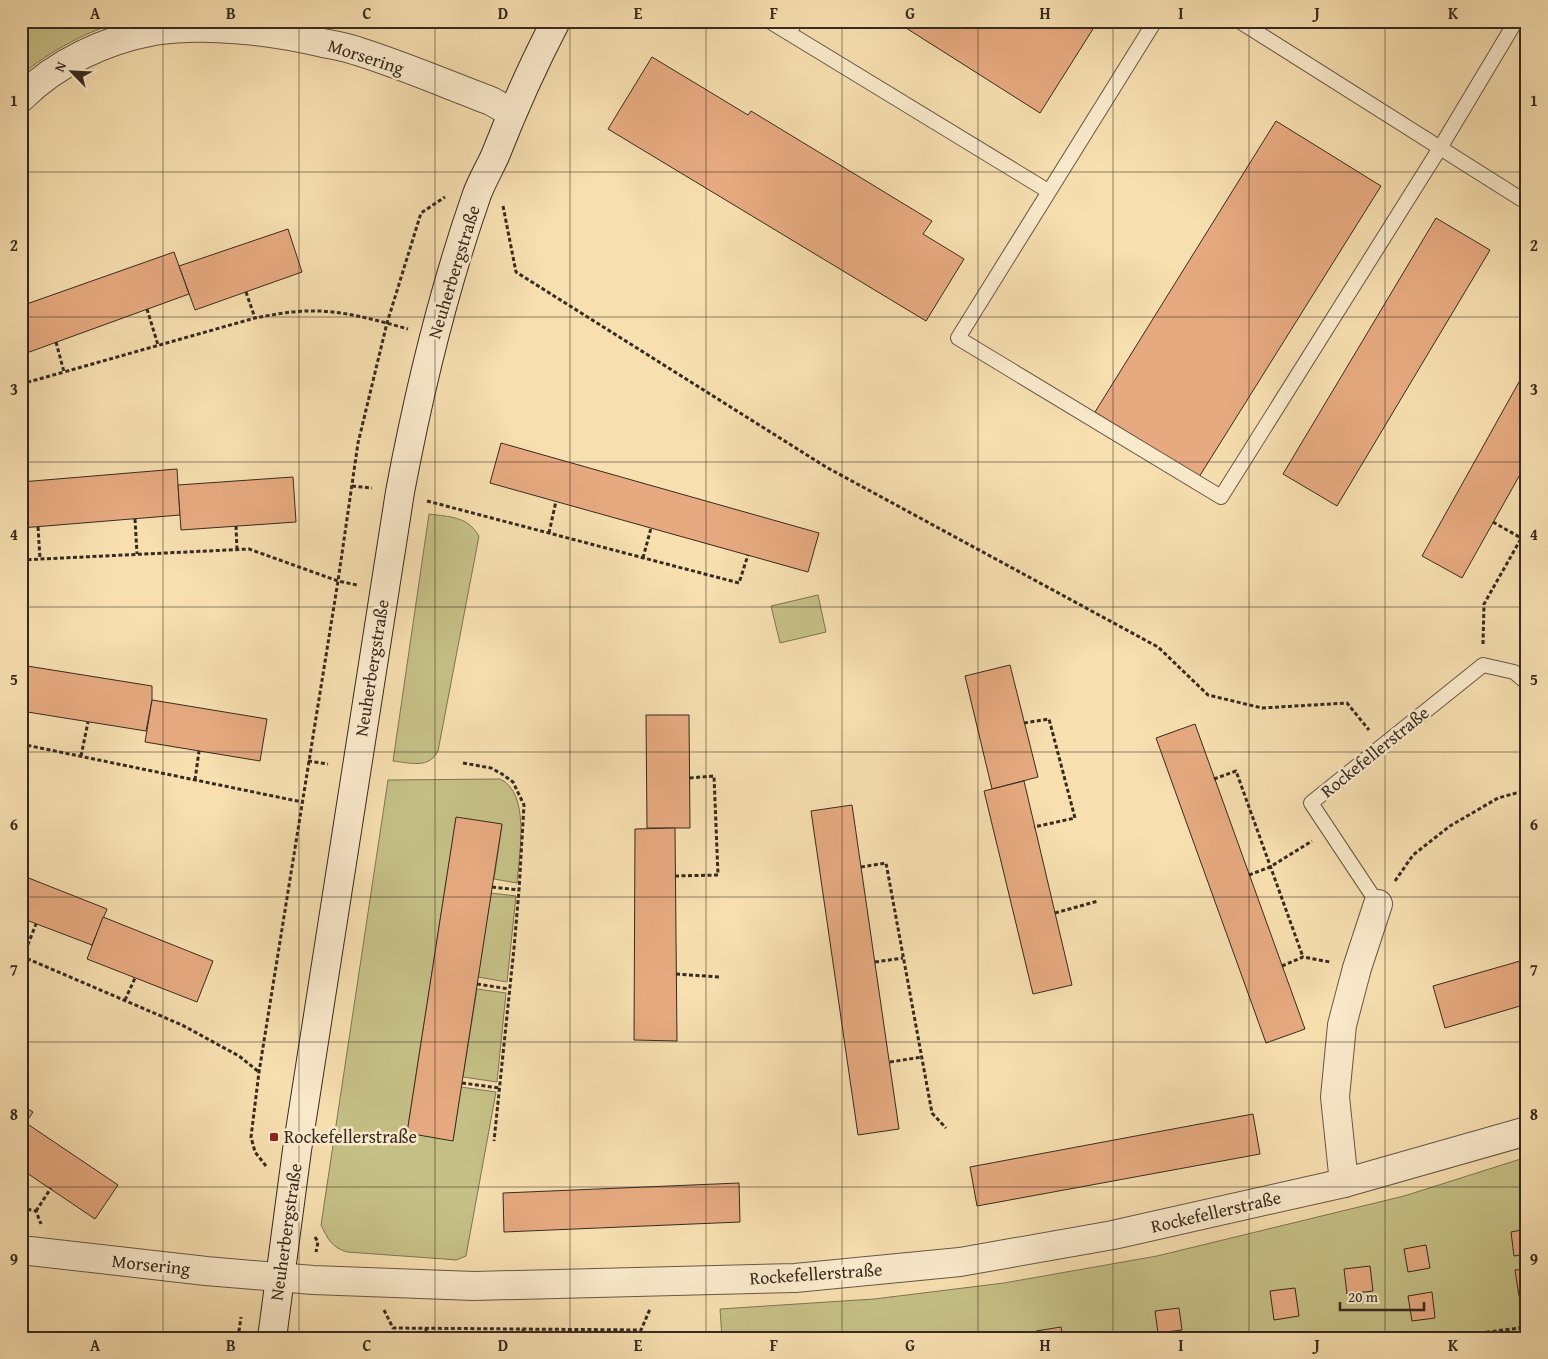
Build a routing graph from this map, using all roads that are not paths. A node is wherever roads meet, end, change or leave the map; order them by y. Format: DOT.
graph roads {
  1 [pos="556,21"];
  2 [pos="769,21"];
  3 [pos="1155,21"];
  4 [pos="1239,21"];
  5 [pos="1516,21"];
  6 [pos="793,27"];
  7 [pos="21,98"];
  8 [pos="512,113"];
  9 [pos="1440,148"];
  10 [pos="1048,191"];
  11 [pos="1527,199"];
  12 [pos="1527,683"];
  13 [pos="1378,904"];
  14 [pos="1527,1131"];
  15 [pos="1344,1183"];
  16 [pos="21,1250"];
  17 [pos="280,1276"];
  18 [pos="272,1338"];
  1 -- 8 [label="street, Neuherbergstraße"];
  2 -- 6 [label="lane"];
  3 -- 10 [label="lane"];
  4 -- 9 [label="lane"];
  5 -- 9 [label="lane"];
  6 -- 10 [label="lane"];
  7 -- 8 [label="street, Morsering"];
  8 -- 17 [label="street, Neuherbergstraße"];
  9 -- 10 [label="lane"];
  9 -- 11 [label="lane"];
  12 -- 13 [label="lane, Rockefellerstraße"];
  13 -- 15 [label="street"];
  14 -- 15 [label="street, Rockefellerstraße"];
  15 -- 17 [label="street, Rockefellerstraße"];
  16 -- 17 [label="street, Morsering"];
  17 -- 18 [label="street, Neuherbergstraße"];
}
